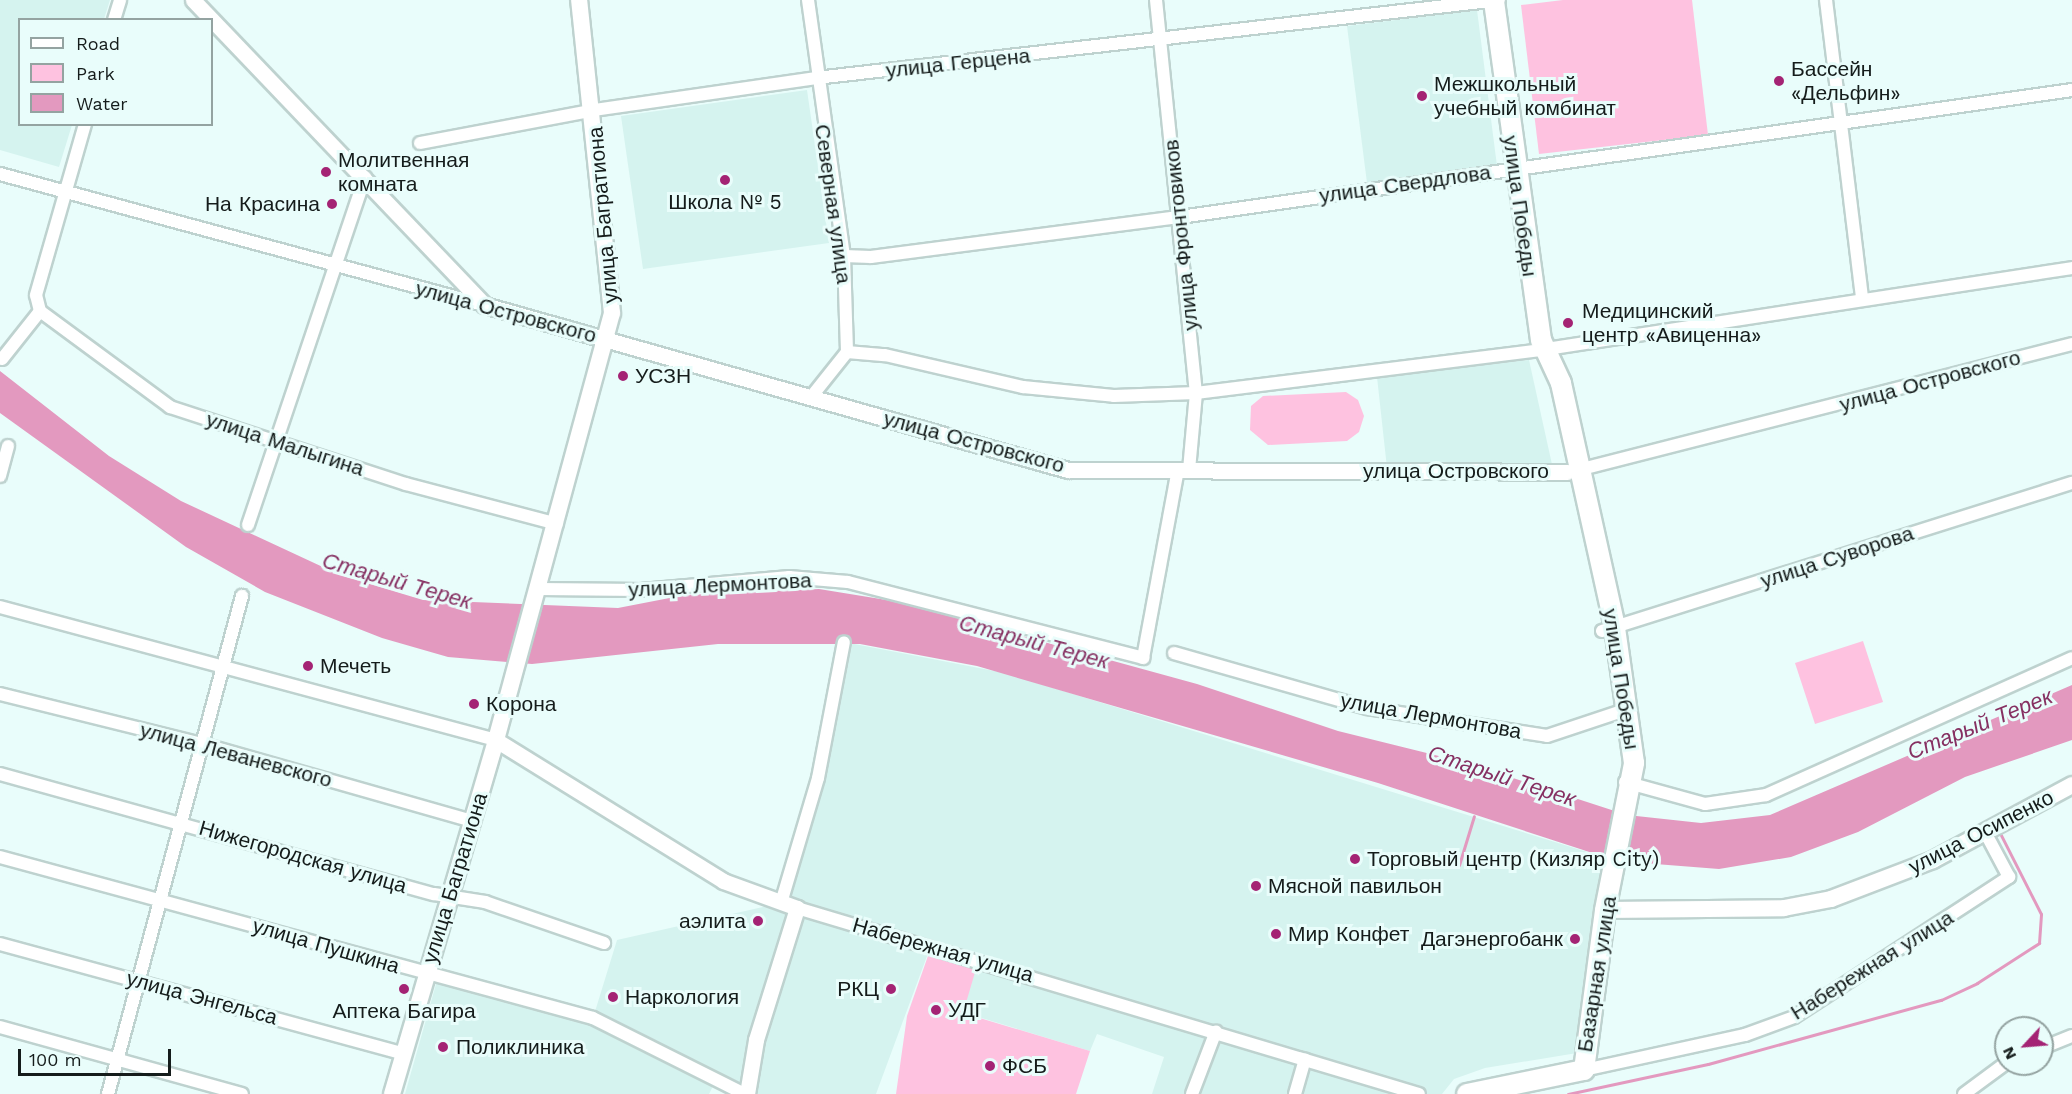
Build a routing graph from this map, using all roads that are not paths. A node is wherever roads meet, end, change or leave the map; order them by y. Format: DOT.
graph roads {
  1 [pos="120,0"];
  2 [pos="193,0"];
  3 [pos="579,0"];
  4 [pos="808,0"];
  5 [pos="1156,0"];
  6 [pos="1494,0"];
  7 [pos="1826,0"];
  8 [pos="115,18"];
  9 [pos="210,18"];
  10 [pos="213,21"];
  11 [pos="1161,39"];
  12 [pos="816,78"];
  13 [pos="2072,90"];
  14 [pos="594,110"];
  15 [pos="1843,120"];
  16 [pos="84,126"];
  17 [pos="420,143"];
  18 [pos="1512,168"];
  19 [pos="0,174"];
  20 [pos="365,177"];
  21 [pos="66,193"];
  22 [pos="1180,217"];
  23 [pos="844,256"];
  24 [pos="334,267"];
  25 [pos="2072,268"];
  26 [pos="1862,298"];
  27 [pos="484,305"];
  28 [pos="40,311"];
  29 [pos="605,339"];
  30 [pos="2072,344"];
  31 [pos="1541,349"];
  32 [pos="847,352"];
  33 [pos="2,359"];
  34 [pos="1196,393"];
  35 [pos="812,396"];
  36 [pos="277,437"];
  37 [pos="8,446"];
  38 [pos="1183,470"];
  39 [pos="1573,471"];
  40 [pos="0,476"];
  41 [pos="2072,483"];
  42 [pos="556,524"];
  43 [pos="248,525"];
  44 [pos="537,595"];
  45 [pos="242,596"];
  46 [pos="0,607"];
  47 [pos="1608,629"];
  48 [pos="844,642"];
  49 [pos="1174,653"];
  50 [pos="1143,658"];
  51 [pos="2072,658"];
  52 [pos="223,665"];
  53 [pos="0,694"];
  54 [pos="1618,712"];
  55 [pos="496,740"];
  56 [pos="202,744"];
  57 [pos="0,774"];
  58 [pos="1626,783"];
  59 [pos="2072,785"];
  60 [pos="1623,805"];
  61 [pos="472,821"];
  62 [pos="181,822"];
  63 [pos="1985,832"];
  64 [pos="0,857"];
  65 [pos="450,897"];
  66 [pos="160,900"];
  67 [pos="782,903"];
  68 [pos="797,908"];
  69 [pos="1605,910"];
  70 [pos="604,943"];
  71 [pos="0,944"];
  72 [pos="427,974"];
  73 [pos="138,980"];
  74 [pos="0,1027"];
  75 [pos="1216,1031"];
  76 [pos="2072,1036"];
  77 [pos="2054,1043"];
  78 [pos="404,1054"];
  79 [pos="117,1059"];
  80 [pos="1305,1059"];
  81 [pos="1584,1070"];
  82 [pos="1994,1071"];
  83 [pos="108,1094"];
  84 [pos="242,1094"];
  85 [pos="392,1094"];
  86 [pos="746,1094"];
  87 [pos="1192,1094"];
  88 [pos="1295,1094"];
  89 [pos="1419,1094"];
  90 [pos="1467,1094"];
  91 [pos="1964,1094"];
  1 -- 8 [label="street"];
  2 -- 9 [label="street"];
  3 -- 14 [label="main road, улица Багратиона"];
  4 -- 12 [label="street, Северная улица"];
  5 -- 11 [label="street, улица Фронтовиков"];
  6 -- 11 [label="street, улица Герцена"];
  6 -- 18 [label="main road, улица Победы"];
  7 -- 15 [label="street"];
  10 -- 20 [label="street"];
  11 -- 12 [label="street, улица Герцена"];
  11 -- 22 [label="street, улица Фронтовиков"];
  12 -- 14 [label="street, улица Герцена"];
  12 -- 23 [label="street, Северная улица"];
  13 -- 15 [label="street, улица Свердлова"];
  14 -- 17 [label="street, улица Герцена"];
  14 -- 29 [label="main road, улица Багратиона"];
  15 -- 18 [label="street, улица Свердлова"];
  15 -- 26 [label="street"];
  16 -- 21 [label="street"];
  18 -- 22 [label="street, улица Свердлова"];
  18 -- 31 [label="main road, улица Победы"];
  19 -- 21 [label="street, улица Островского"];
  20 -- 24 [label="street"];
  20 -- 27 [label="street"];
  21 -- 24 [label="street, улица Островского"];
  21 -- 28 [label="street"];
  22 -- 23 [label="street, улица Свердлова"];
  22 -- 34 [label="street, улица Фронтовиков"];
  23 -- 32 [label="street, Северная улица"];
  24 -- 27 [label="street, улица Островского"];
  24 -- 36 [label="street"];
  25 -- 26 [label="street"];
  26 -- 31 [label="street"];
  27 -- 29 [label="street, улица Островского"];
  28 -- 33 [label="street"];
  28 -- 36 [label="street, улица Малыгина"];
  29 -- 35 [label="street, улица Островского"];
  29 -- 42 [label="main road, улица Багратиона"];
  30 -- 39 [label="street, улица Островского"];
  31 -- 34 [label="street"];
  31 -- 39 [label="main road, улица Победы"];
  32 -- 34 [label="street"];
  32 -- 35 [label="street"];
  34 -- 38 [label="street, улица Фронтовиков"];
  35 -- 38 [label="street, улица Островского"];
  36 -- 42 [label="street, улица Малыгина"];
  36 -- 43 [label="street"];
  37 -- 40 [label="street"];
  38 -- 39 [label="street, улица Островского"];
  38 -- 50 [label="street, улица Фронтовиков"];
  39 -- 47 [label="main road, улица Победы"];
  41 -- 47 [label="street, улица Суворова"];
  42 -- 44 [label="main road, улица Багратиона"];
  44 -- 50 [label="street, улица Лермонтова"];
  44 -- 55 [label="main road, улица Багратиона"];
  45 -- 52 [label="street"];
  46 -- 52 [label="street"];
  47 -- 54 [label="main road, улица Победы"];
  47 -- 58 [label="main road, улица Победы"];
  48 -- 67 [label="street"];
  49 -- 54 [label="street, улица Лермонтова"];
  51 -- 58 [label="street"];
  52 -- 55 [label="street"];
  52 -- 56 [label="street"];
  53 -- 56 [label="street, улица Леваневского"];
  54 -- 58 [label="main road, улица Победы"];
  55 -- 61 [label="main road, улица Багратиона"];
  55 -- 67 [label="street, Набережная улица"];
  56 -- 61 [label="street, улица Леваневского"];
  56 -- 62 [label="street"];
  57 -- 62 [label="street, Нижегородская улица"];
  58 -- 60 [label="main road, улица Победы"];
  59 -- 63 [label="main road, улица Осипенко"];
  60 -- 69 [label="main road, Базарная улица"];
  61 -- 65 [label="main road, улица Багратиона"];
  62 -- 65 [label="street, Нижегородская улица"];
  62 -- 66 [label="street"];
  63 -- 69 [label="main road, улица Осипенко"];
  63 -- 81 [label="street, Набережная улица"];
  64 -- 66 [label="street, улица Пушкина"];
  65 -- 70 [label="street, Нижегородская улица"];
  65 -- 72 [label="main road, улица Багратиона"];
  66 -- 72 [label="street, улица Пушкина"];
  66 -- 73 [label="street"];
  67 -- 68 [label="street, Набережная улица"];
  68 -- 75 [label="street, Набережная улица"];
  68 -- 86 [label="street"];
  69 -- 81 [label="main road, Базарная улица"];
  71 -- 73 [label="street, улица Энгельса"];
  72 -- 78 [label="main road, улица Багратиона"];
  72 -- 86 [label="street, улица Пушкина"];
  73 -- 78 [label="street, улица Энгельса"];
  73 -- 79 [label="street"];
  74 -- 79 [label="street"];
  75 -- 80 [label="street, Набережная улица"];
  75 -- 87 [label="street"];
  76 -- 77 [label="street"];
  78 -- 85 [label="main road, улица Багратиона"];
  79 -- 83 [label="street"];
  79 -- 84 [label="street"];
  80 -- 88 [label="street"];
  80 -- 89 [label="street, Набережная улица"];
  81 -- 90 [label="main road, Набережная улица"];
  82 -- 91 [label="street"];
}
